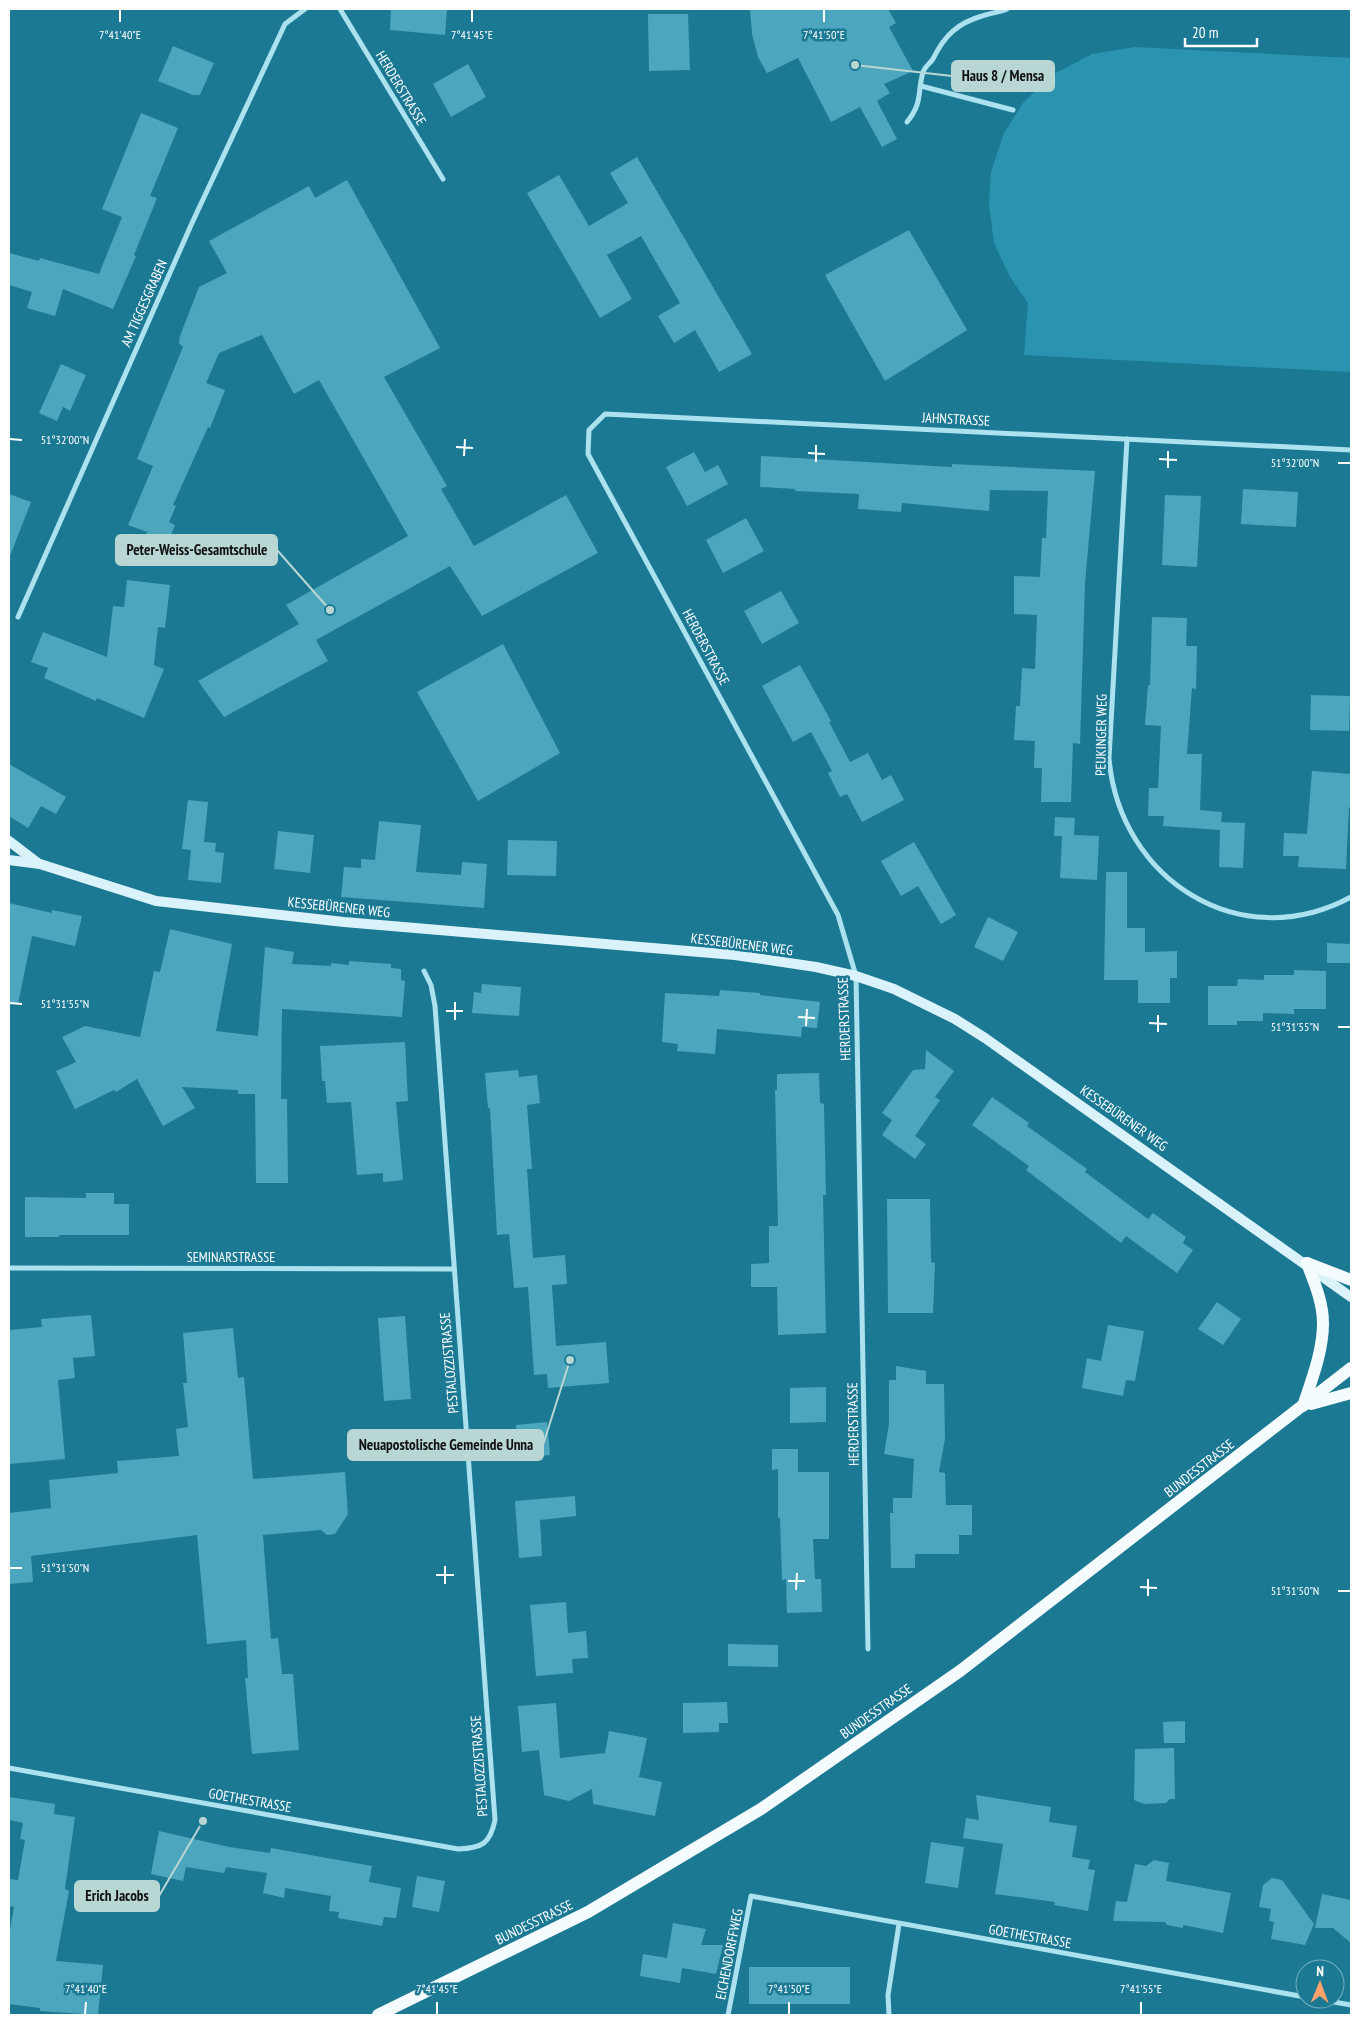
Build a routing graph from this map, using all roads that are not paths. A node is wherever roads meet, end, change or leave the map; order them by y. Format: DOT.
graph roads {
  1 [pos="305,9"];
  2 [pos="340,9"];
  3 [pos="1007,9"];
  4 [pos="921,86"];
  5 [pos="1013,110"];
  6 [pos="907,122"];
  7 [pos="443,179"];
  8 [pos="1127,439"];
  9 [pos="1351,450"];
  10 [pos="588,454"];
  11 [pos="18,617"];
  12 [pos="9,841"];
  13 [pos="9,860"];
  14 [pos="40,864"];
  15 [pos="1351,898"];
  16 [pos="424,971"];
  17 [pos="856,976"];
  18 [pos="1307,1264"];
  19 [pos="9,1268"];
  20 [pos="453,1269"];
  21 [pos="1351,1280"];
  22 [pos="1351,1297"];
  23 [pos="1351,1368"];
  24 [pos="1351,1393"];
  25 [pos="1303,1406"];
  26 [pos="868,1649"];
  27 [pos="9,1768"];
  28 [pos="486,1842"];
  29 [pos="751,1896"];
  30 [pos="900,1924"];
  31 [pos="1295,1995"];
  32 [pos="378,2015"];
  33 [pos="728,2015"];
  34 [pos="889,2015"];
  1 -- 11 [label="street, AM TIGGESGRABEN"];
  2 -- 7 [label="street, HERDERSTRASSE"];
  3 -- 4 [label="street"];
  4 -- 5 [label="street"];
  4 -- 6 [label="street"];
  8 -- 9 [label="street, JAHNSTRASSE"];
  8 -- 10 [label="street, JAHNSTRASSE"];
  8 -- 15 [label="street, PEUKINGER WEG"];
  10 -- 17 [label="street, HERDERSTRASSE"];
  12 -- 14 [label="main road, KESSEBÜRENER WEG"];
  13 -- 14 [label="main road, KESSEBÜRENER WEG"];
  14 -- 17 [label="main road, KESSEBÜRENER WEG"];
  16 -- 20 [label="street, PESTALOZZISTRASSE"];
  17 -- 18 [label="main road, KESSEBÜRENER WEG"];
  17 -- 26 [label="street, HERDERSTRASSE"];
  18 -- 21 [label="main road"];
  18 -- 22 [label="main road, KESSEBÜRENER WEG"];
  18 -- 25 [label="main road"];
  19 -- 20 [label="street, SEMINARSTRASSE"];
  20 -- 28 [label="street, PESTALOZZISTRASSE"];
  23 -- 25 [label="main road, BUNDESSTRASSE"];
  24 -- 25 [label="main road"];
  25 -- 32 [label="main road, BUNDESSTRASSE"];
  27 -- 28 [label="street, GOETHESTRASSE"];
  29 -- 30 [label="street, GOETHESTRASSE"];
  29 -- 33 [label="street, EICHENDORFFWEG"];
  30 -- 31 [label="street, GOETHESTRASSE"];
  30 -- 34 [label="street"];
}
